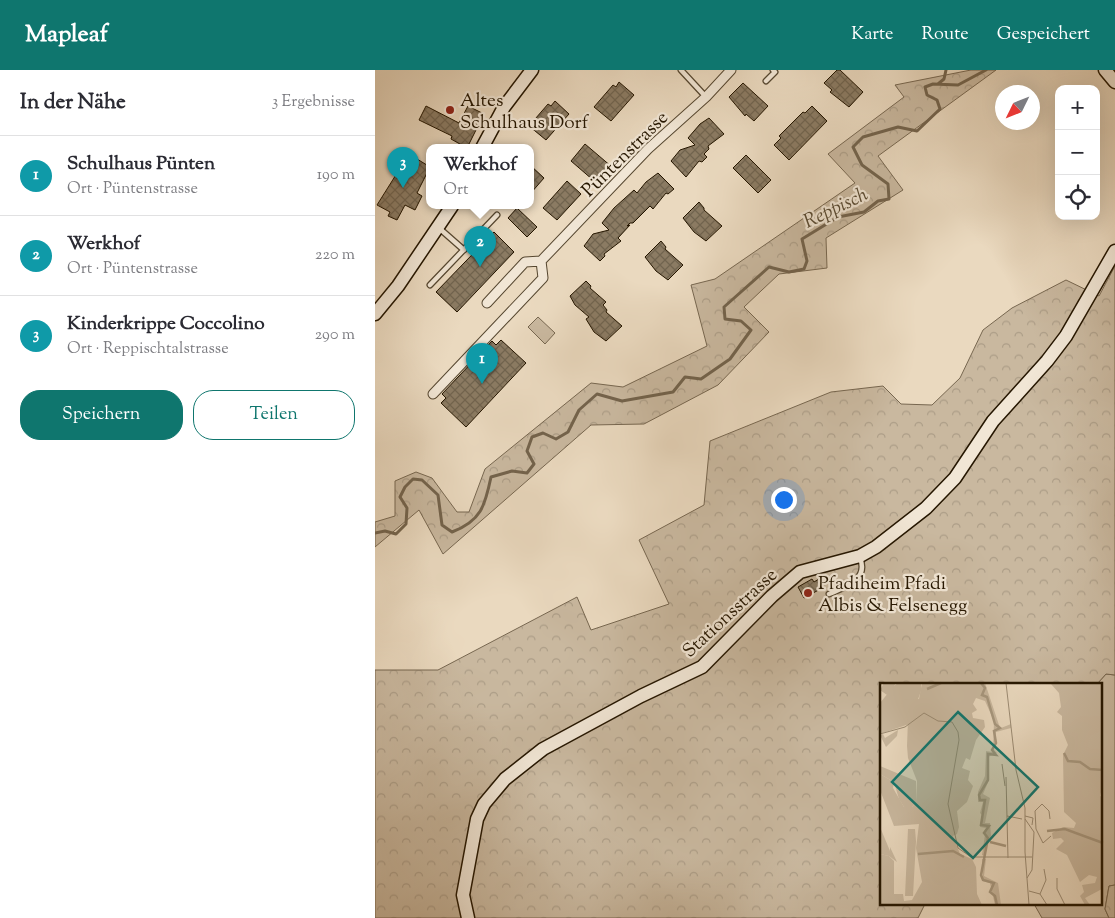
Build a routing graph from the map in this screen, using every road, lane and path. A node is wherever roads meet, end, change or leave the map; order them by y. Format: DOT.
graph roads {
  1 [pos="532,70"];
  2 [pos="681,70"];
  3 [pos="731,70"];
  4 [pos="773,70"];
  5 [pos="1105,70"];
  6 [pos="766,81"];
  7 [pos="1115,82"];
  8 [pos="705,96"];
  9 [pos="484,144"];
  10 [pos="451,209"];
  11 [pos="497,215"];
  12 [pos="438,227"];
  13 [pos="464,250"];
  14 [pos="1115,251"];
  15 [pos="541,261"];
  16 [pos="430,285"];
  17 [pos="487,303"];
  18 [pos="375,314"];
  19 [pos="433,394"];
  20 [pos="860,556"];
  21 [pos="829,594"];
  22 [pos="466,913"];
  1 -- 9 [label="street"];
  2 -- 8 [label="lane"];
  3 -- 8 [label="street, Püntenstrasse"];
  4 -- 6 [label="lane"];
  5 -- 7 [label="street"];
  8 -- 15 [label="street, Püntenstrasse"];
  10 -- 12 [label="street"];
  11 -- 13 [label="lane"];
  12 -- 13 [label="lane"];
  12 -- 18 [label="street"];
  13 -- 16 [label="lane"];
  14 -- 20 [label="street, Stationsstrasse"];
  15 -- 17 [label="street, Püntenstrasse"];
  15 -- 19 [label="street"];
  20 -- 21 [label="lane"];
  20 -- 22 [label="street, Stationsstrasse"];
}
